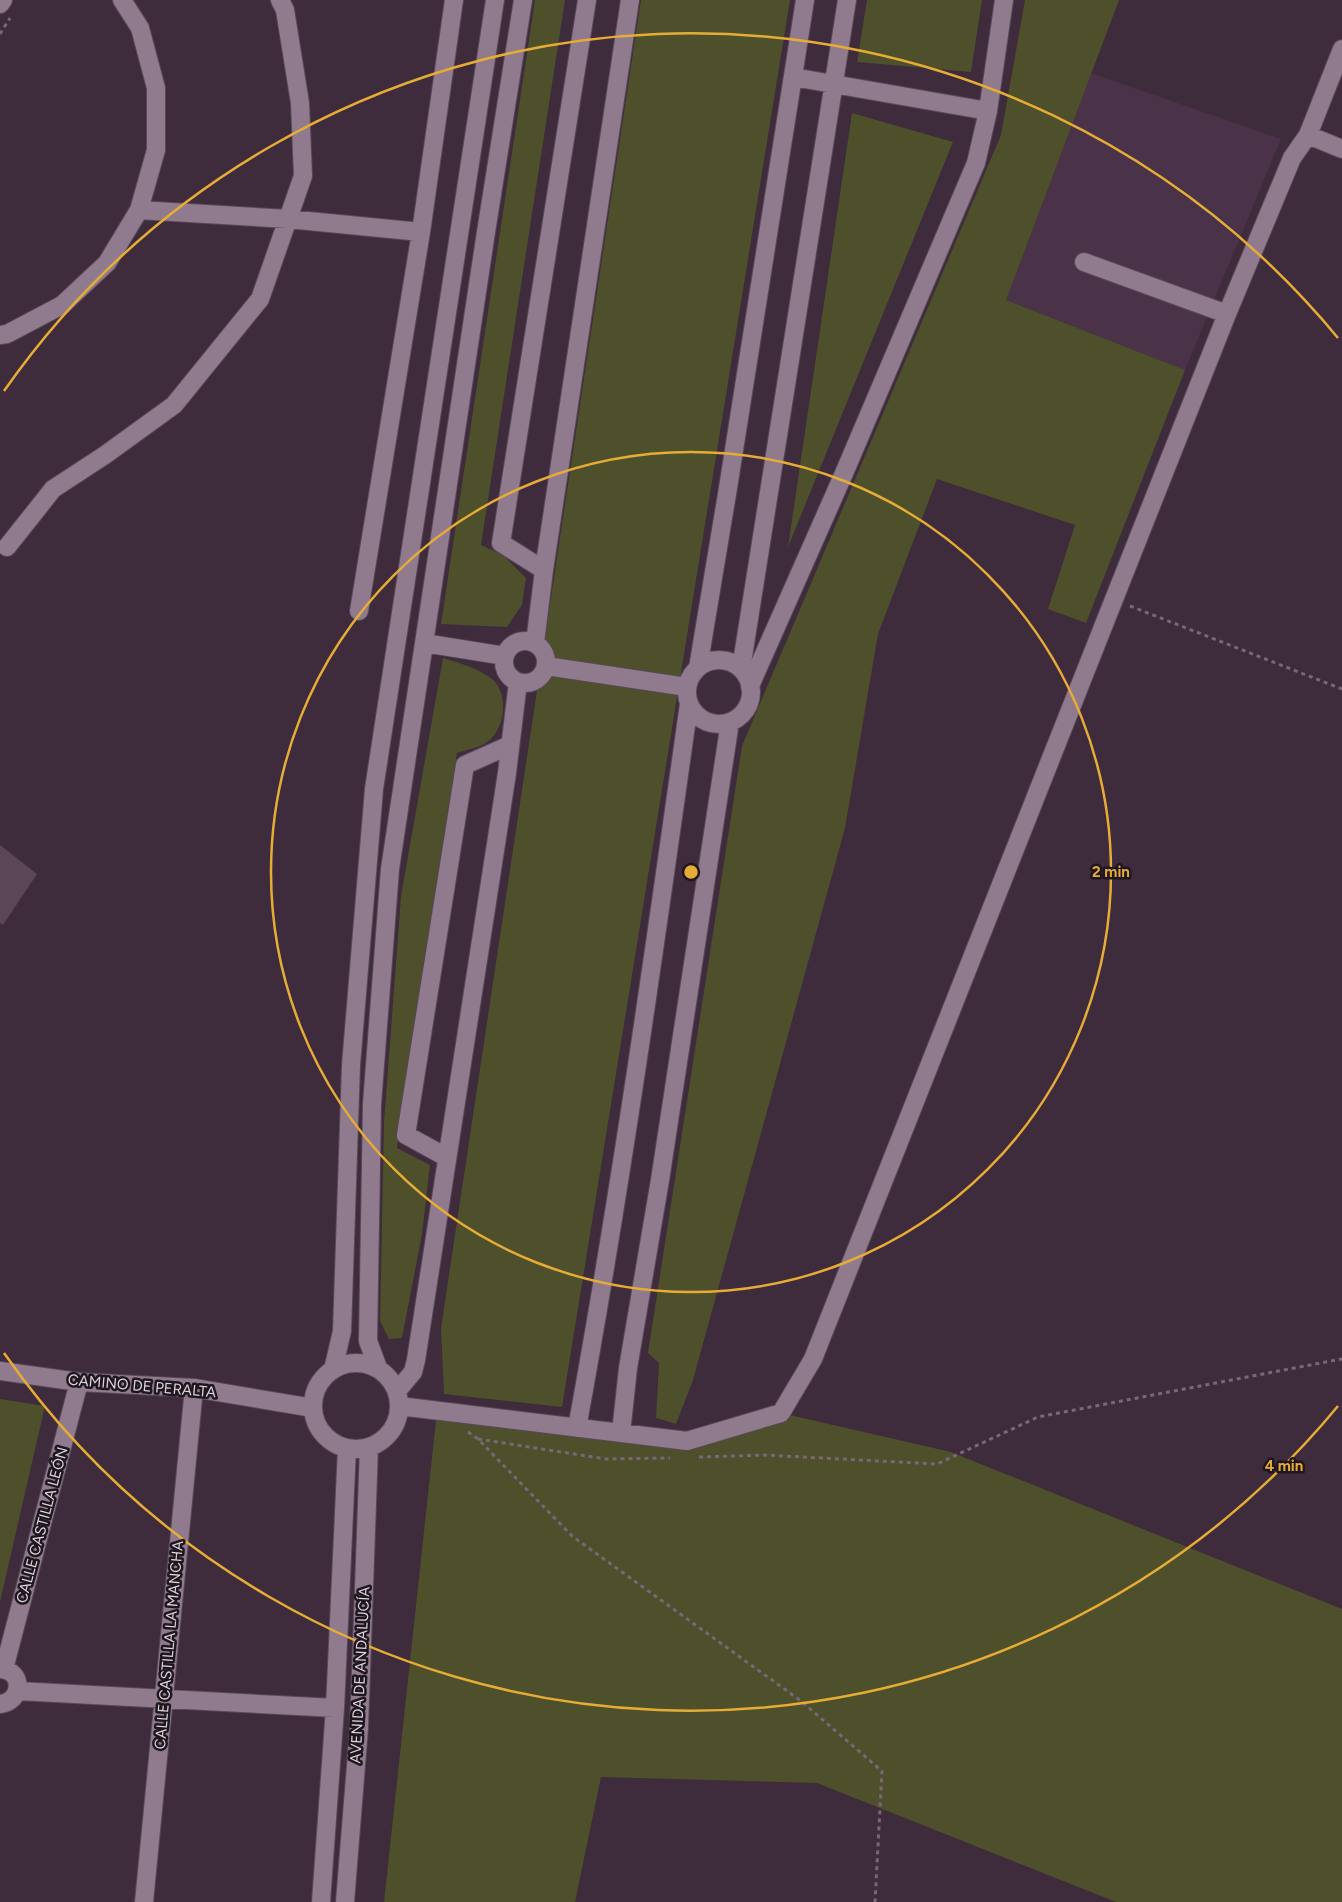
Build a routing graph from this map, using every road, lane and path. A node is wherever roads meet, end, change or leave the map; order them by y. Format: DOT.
graph roads {
  1 [pos="3,0"];
  2 [pos="122,0"];
  3 [pos="280,0"];
  4 [pos="454,0"];
  5 [pos="495,0"];
  6 [pos="523,0"];
  7 [pos="587,0"];
  8 [pos="630,0"];
  9 [pos="806,0"];
  10 [pos="847,0"];
  11 [pos="1004,0"];
  12 [pos="0,4"];
  13 [pos="1342,50"];
  14 [pos="794,78"];
  15 [pos="834,86"];
  16 [pos="988,111"];
  17 [pos="1308,136"];
  18 [pos="1342,149"];
  19 [pos="139,210"];
  20 [pos="288,218"];
  21 [pos="421,232"];
  22 [pos="1084,262"];
  23 [pos="1227,314"];
  24 [pos="0,335"];
  25 [pos="7,547"];
  26 [pos="544,570"];
  27 [pos="1115,600"];
  28 [pos="359,611"];
  29 [pos="424,643"];
  30 [pos="535,643"];
  31 [pos="505,656"];
  32 [pos="546,666"];
  33 [pos="698,668"];
  34 [pos="741,670"];
  35 [pos="518,682"];
  36 [pos="750,686"];
  37 [pos="1342,690"];
  38 [pos="688,696"];
  39 [pos="730,722"];
  40 [pos="510,745"];
  41 [pos="446,1157"];
  42 [pos="1342,1359"];
  43 [pos="378,1368"];
  44 [pos="332,1370"];
  45 [pos="0,1371"];
  46 [pos="79,1382"];
  47 [pos="194,1388"];
  48 [pos="398,1399"];
  49 [pos="313,1408"];
  50 [pos="577,1428"];
  51 [pos="465,1430"];
  52 [pos="621,1433"];
  53 [pos="478,1439"];
  54 [pos="369,1447"];
  55 [pos="347,1448"];
  56 [pos="695,1457"];
  57 [pos="675,1458"];
  58 [pos="2,1669"];
  59 [pos="18,1691"];
  60 [pos="164,1699"];
  61 [pos="0,1704"];
  62 [pos="335,1708"];
  63 [pos="144,1902"];
  64 [pos="321,1902"];
  65 [pos="345,1902"];
  66 [pos="875,1902"];
  1 -- 12 [label="street"];
  2 -- 19 [label="street"];
  3 -- 20 [label="street"];
  4 -- 21 [label="street"];
  5 -- 44 [label="street"];
  6 -- 29 [label="street"];
  7 -- 26 [label="street"];
  8 -- 26 [label="street"];
  9 -- 14 [label="street"];
  10 -- 15 [label="street"];
  11 -- 16 [label="street"];
  13 -- 17 [label="street"];
  14 -- 15 [label="street"];
  14 -- 33 [label="street"];
  15 -- 16 [label="street"];
  15 -- 34 [label="street"];
  16 -- 36 [label="street"];
  17 -- 18 [label="street"];
  17 -- 23 [label="street"];
  19 -- 20 [label="street"];
  19 -- 24 [label="street"];
  20 -- 21 [label="street"];
  20 -- 25 [label="street"];
  21 -- 28 [label="street"];
  22 -- 23 [label="street"];
  23 -- 27 [label="street"];
  26 -- 30 [label="street"];
  27 -- 37 [label="path"];
  27 -- 52 [label="street"];
  29 -- 31 [label="street"];
  29 -- 43 [label="street"];
  30 -- 31 [label="street"];
  30 -- 32 [label="street"];
  31 -- 35 [label="street"];
  32 -- 35 [label="street"];
  32 -- 38 [label="street"];
  33 -- 34 [label="street"];
  33 -- 38 [label="street"];
  34 -- 36 [label="street"];
  35 -- 40 [label="street"];
  36 -- 39 [label="street"];
  38 -- 39 [label="street"];
  38 -- 50 [label="street"];
  39 -- 52 [label="street"];
  40 -- 41 [label="street"];
  40 -- 41 [label="street"];
  41 -- 48 [label="street"];
  42 -- 56 [label="path"];
  43 -- 44 [label="street"];
  43 -- 48 [label="street"];
  44 -- 49 [label="street"];
  45 -- 46 [label="street, CAMINO DE PERALTA"];
  46 -- 47 [label="street, CAMINO DE PERALTA"];
  46 -- 58 [label="street, CALLE CASTILLA LEÓN"];
  47 -- 49 [label="street, CAMINO DE PERALTA"];
  47 -- 60 [label="street, CALLE CASTILLA LA MANCHA"];
  48 -- 50 [label="street"];
  48 -- 54 [label="street"];
  49 -- 55 [label="street"];
  50 -- 52 [label="street"];
  51 -- 53 [label="path"];
  53 -- 57 [label="path"];
  53 -- 66 [label="path"];
  54 -- 55 [label="street"];
  54 -- 65 [label="street, AVENIDA DE ANDALUCÍA"];
  55 -- 62 [label="street, AVENIDA DE ANDALUCÍA"];
  58 -- 59 [label="street"];
  59 -- 60 [label="street"];
  59 -- 61 [label="street"];
  60 -- 62 [label="street"];
  60 -- 63 [label="street, CALLE CASTILLA LA MANCHA"];
  62 -- 64 [label="street, AVENIDA DE ANDALUCÍA"];
}
